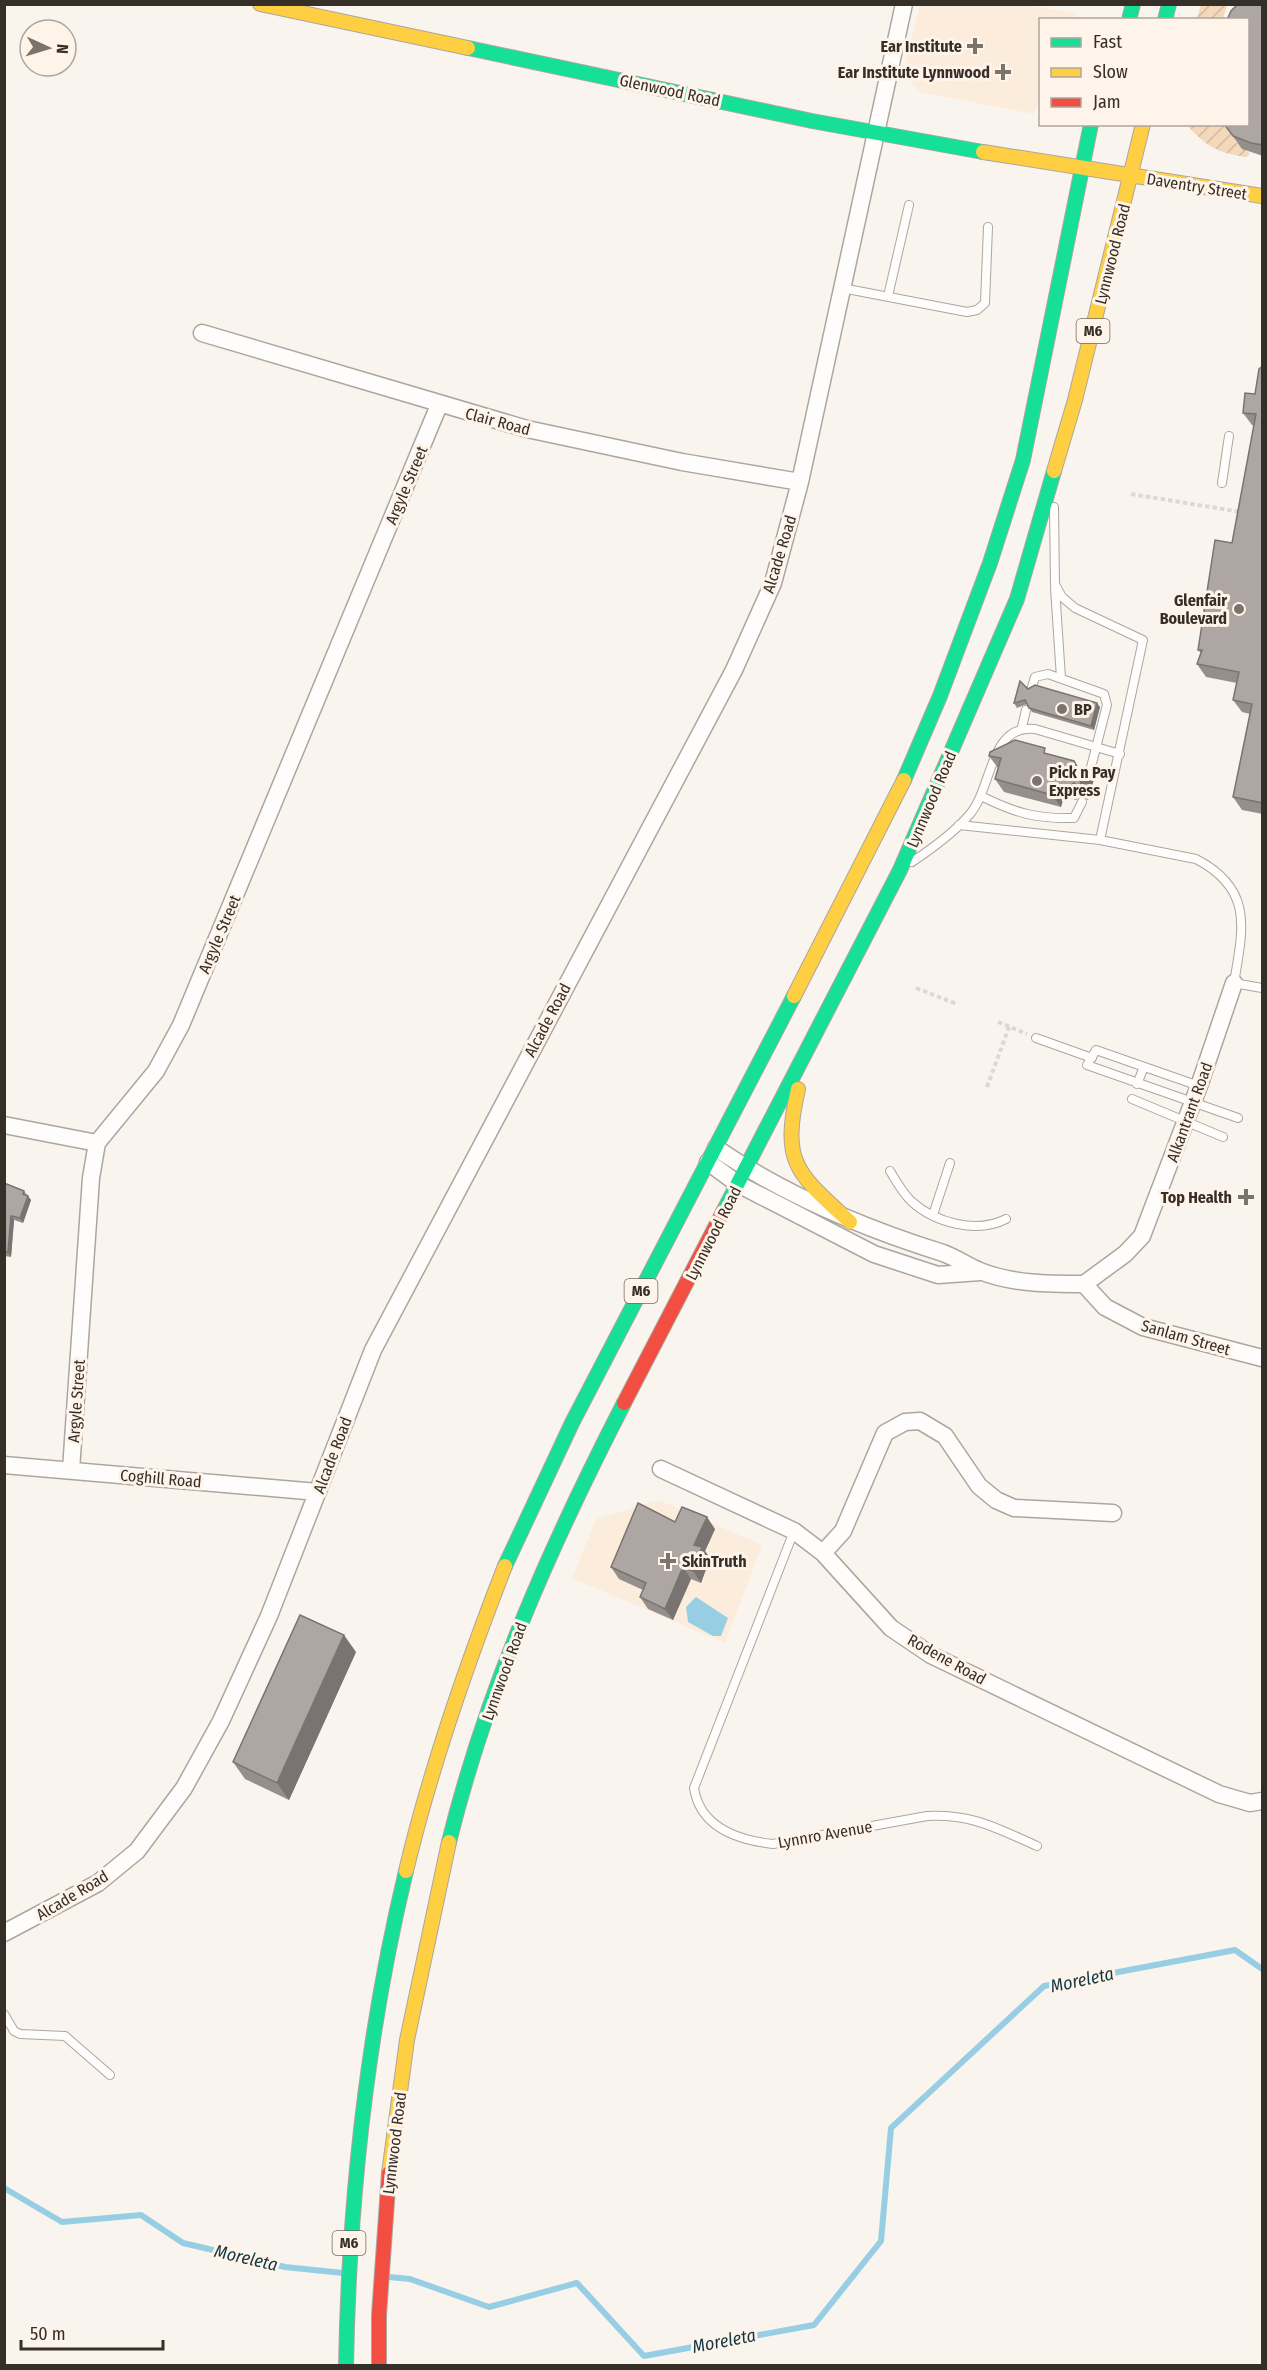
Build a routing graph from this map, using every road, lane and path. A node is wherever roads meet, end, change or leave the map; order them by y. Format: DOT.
graph roads {
  1 [pos="260,4"];
  2 [pos="904,4"];
  3 [pos="1091,126"];
  4 [pos="1104,126"];
  5 [pos="1143,126"];
  6 [pos="876,132"];
  7 [pos="1082,168"];
  8 [pos="1132,175"];
  9 [pos="1263,196"];
  10 [pos="909,205"];
  11 [pos="988,227"];
  12 [pos="842,288"];
  13 [pos="888,296"];
  14 [pos="202,333"];
  15 [pos="439,405"];
  16 [pos="1229,436"];
  17 [pos="800,482"];
  18 [pos="1222,483"];
  19 [pos="1052,486"];
  20 [pos="1131,494"];
  21 [pos="1251,514"];
  22 [pos="1055,584"];
  23 [pos="1061,678"];
  24 [pos="1032,687"];
  25 [pos="1026,710"];
  26 [pos="1022,727"];
  27 [pos="1097,747"];
  28 [pos="1120,754"];
  29 [pos="1089,775"];
  30 [pos="981,796"];
  31 [pos="1082,802"];
  32 [pos="959,825"];
  33 [pos="1100,840"];
  34 [pos="900,870"];
  35 [pos="1234,983"];
  36 [pos="916,988"];
  37 [pos="1263,988"];
  38 [pos="957,1004"];
  39 [pos="998,1022"];
  40 [pos="1009,1027"];
  41 [pos="1036,1038"];
  42 [pos="808,1050"];
  43 [pos="1092,1058"];
  44 [pos="1144,1067"];
  45 [pos="1137,1084"];
  46 [pos="1199,1086"];
  47 [pos="987,1087"];
  48 [pos="1132,1099"];
  49 [pos="1192,1104"];
  50 [pos="1238,1118"];
  51 [pos="1185,1122"];
  52 [pos="4,1125"];
  53 [pos="1223,1137"];
  54 [pos="96,1143"];
  55 [pos="712,1155"];
  56 [pos="950,1163"];
  57 [pos="890,1171"];
  58 [pos="742,1176"];
  59 [pos="933,1215"];
  60 [pos="1006,1219"];
  61 [pos="850,1222"];
  62 [pos="980,1272"];
  63 [pos="1084,1284"];
  64 [pos="1263,1358"];
  65 [pos="4,1465"];
  66 [pos="661,1469"];
  67 [pos="71,1470"];
  68 [pos="318,1492"];
  69 [pos="1113,1513"];
  70 [pos="794,1531"];
  71 [pos="823,1553"];
  72 [pos="1263,1801"];
  73 [pos="1037,1846"];
  74 [pos="4,1933"];
  75 [pos="4,2014"];
  76 [pos="110,2075"];
  77 [pos="346,2366"];
  78 [pos="379,2366"];
  1 -- 6 [label="main road, Glenwood Road"];
  2 -- 6 [label="street, Alcade Road"];
  3 -- 7 [label="main road, Lynnwood Road / M6"];
  4 -- 7 [label="main road"];
  5 -- 8 [label="main road, Lynnwood Road / M6"];
  6 -- 7 [label="main road, Glenwood Road"];
  6 -- 12 [label="street, Alcade Road"];
  7 -- 8 [label="main road, Daventry Street"];
  7 -- 55 [label="main road, Lynnwood Road / M6"];
  8 -- 9 [label="main road, Daventry Street"];
  8 -- 19 [label="main road, Lynnwood Road / M6"];
  10 -- 13 [label="lane"];
  11 -- 13 [label="lane"];
  12 -- 13 [label="lane"];
  12 -- 17 [label="street, Alcade Road"];
  14 -- 15 [label="street, Clair Road"];
  15 -- 17 [label="street, Clair Road"];
  15 -- 54 [label="street, Argyle Street"];
  16 -- 18 [label="lane"];
  17 -- 68 [label="street, Alcade Road"];
  19 -- 22 [label="lane"];
  19 -- 34 [label="main road, Lynnwood Road / M6"];
  20 -- 21 [label="path"];
  22 -- 23 [label="lane"];
  22 -- 28 [label="lane"];
  23 -- 24 [label="lane"];
  23 -- 27 [label="lane"];
  25 -- 26 [label="lane"];
  26 -- 27 [label="lane"];
  26 -- 30 [label="lane"];
  27 -- 28 [label="lane"];
  27 -- 29 [label="lane"];
  28 -- 33 [label="lane"];
  30 -- 31 [label="lane"];
  30 -- 32 [label="lane"];
  32 -- 33 [label="lane"];
  32 -- 34 [label="lane"];
  33 -- 35 [label="lane"];
  34 -- 42 [label="main road, Lynnwood Road / M6"];
  35 -- 37 [label="lane"];
  35 -- 46 [label="street, Alkantrant Road"];
  36 -- 38 [label="path"];
  39 -- 40 [label="path"];
  40 -- 41 [label="path"];
  40 -- 47 [label="path"];
  41 -- 43 [label="lane"];
  42 -- 58 [label="main road, Lynnwood Road / M6"];
  42 -- 61 [label="main road"];
  43 -- 44 [label="lane"];
  43 -- 45 [label="lane"];
  44 -- 45 [label="lane"];
  44 -- 46 [label="lane"];
  45 -- 49 [label="lane"];
  46 -- 49 [label="street, Alkantrant Road"];
  48 -- 51 [label="lane"];
  49 -- 50 [label="lane"];
  49 -- 51 [label="street, Alkantrant Road"];
  51 -- 53 [label="lane"];
  51 -- 63 [label="street, Alkantrant Road"];
  52 -- 54 [label="street"];
  54 -- 67 [label="street, Argyle Street"];
  55 -- 58 [label="street"];
  55 -- 77 [label="main road, Lynnwood Road / M6"];
  56 -- 59 [label="lane"];
  57 -- 59 [label="lane"];
  58 -- 61 [label="street"];
  58 -- 62 [label="street"];
  58 -- 78 [label="main road, Lynnwood Road / M6"];
  59 -- 60 [label="lane"];
  61 -- 62 [label="street"];
  62 -- 63 [label="street"];
  63 -- 64 [label="street, Sanlam Street"];
  65 -- 67 [label="street, Coghill Road"];
  66 -- 70 [label="street, Rodene Road"];
  67 -- 68 [label="street, Coghill Road"];
  68 -- 74 [label="street, Alcade Road"];
  69 -- 71 [label="street"];
  70 -- 71 [label="street, Rodene Road"];
  70 -- 73 [label="lane, Lynnro Avenue"];
  71 -- 72 [label="street, Rodene Road"];
  75 -- 76 [label="lane"];
}
